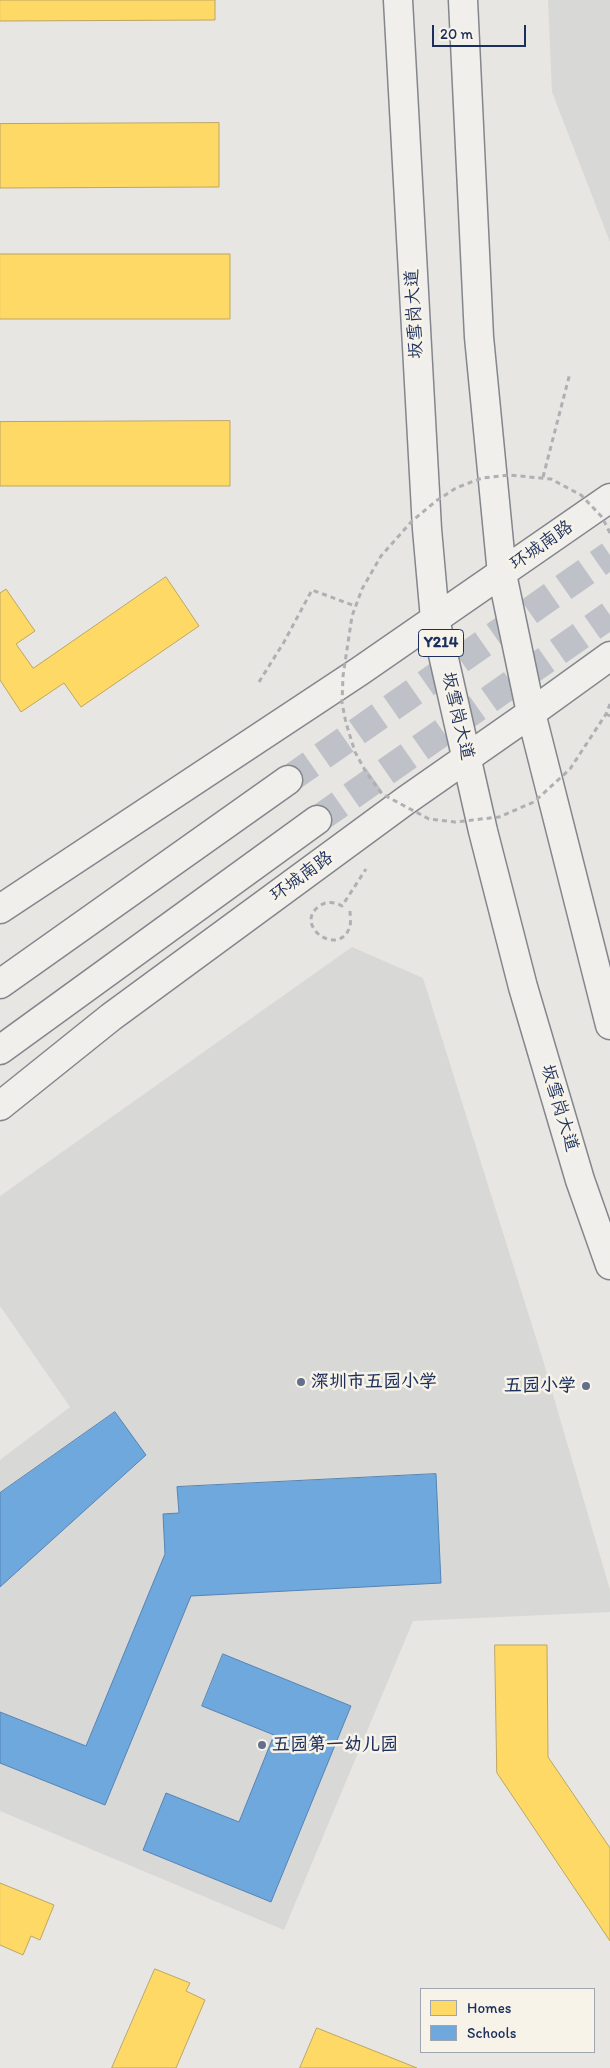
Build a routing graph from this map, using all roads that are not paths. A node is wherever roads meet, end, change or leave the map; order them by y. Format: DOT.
graph roads {
  1 [pos="398,0"];
  2 [pos="463,0"];
  3 [pos="610,498"];
  4 [pos="502,574"];
  5 [pos="436,619"];
  6 [pos="610,656"];
  7 [pos="531,713"];
  8 [pos="466,757"];
  9 [pos="288,780"];
  10 [pos="317,820"];
  11 [pos="29,890"];
  12 [pos="0,909"];
  13 [pos="0,915"];
  14 [pos="0,984"];
  15 [pos="610,1025"];
  16 [pos="0,1050"];
  17 [pos="0,1106"];
  18 [pos="610,1265"];
  1 -- 5 [label="main road, 坂雪岗大道 / Y214"];
  2 -- 4 [label="main road"];
  3 -- 4 [label="main road, 环城南路"];
  4 -- 5 [label="main road, 环城南路"];
  4 -- 7 [label="main road"];
  5 -- 8 [label="main road, 坂雪岗大道 / Y214"];
  5 -- 11 [label="main road, 环城南路"];
  6 -- 7 [label="main road, 环城南路"];
  7 -- 8 [label="main road, 环城南路"];
  7 -- 15 [label="main road"];
  8 -- 17 [label="main road, 环城南路"];
  8 -- 18 [label="main road, 坂雪岗大道 / Y214"];
  9 -- 14 [label="main road"];
  10 -- 16 [label="main road"];
  11 -- 12 [label="main road, 环城南路"];
  11 -- 13 [label="main road"];
}
